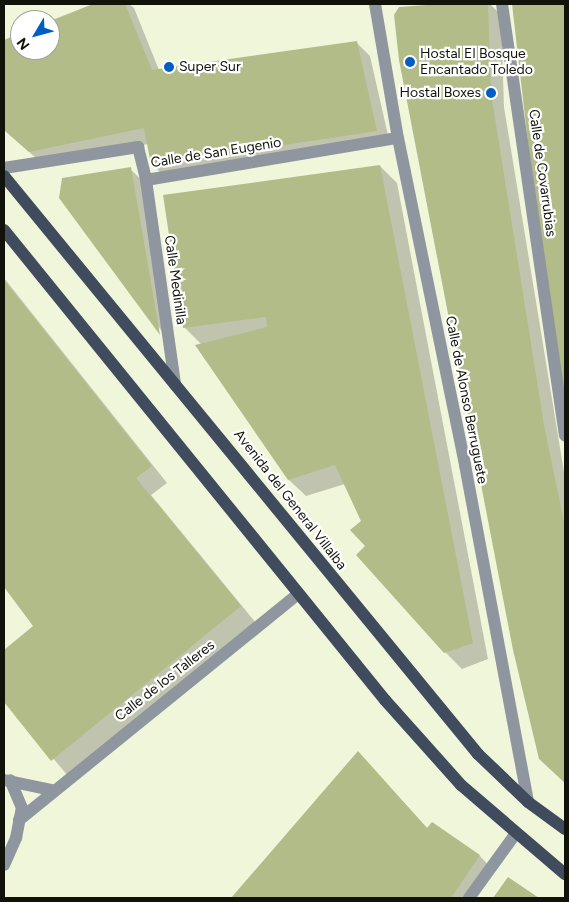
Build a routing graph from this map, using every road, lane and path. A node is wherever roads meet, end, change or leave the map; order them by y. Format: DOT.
graph roads {
  1 [pos="375,4"];
  2 [pos="502,4"];
  3 [pos="398,138"];
  4 [pos="4,168"];
  5 [pos="4,176"];
  6 [pos="146,180"];
  7 [pos="4,230"];
  8 [pos="175,385"];
  9 [pos="564,427"];
  10 [pos="297,595"];
  11 [pos="7,780"];
  12 [pos="52,790"];
  13 [pos="528,802"];
  14 [pos="20,820"];
  15 [pos="565,829"];
  16 [pos="516,833"];
  17 [pos="4,865"];
  18 [pos="565,874"];
  19 [pos="469,898"];
  1 -- 3 [label="street, Calle de Alonso Berruguete"];
  2 -- 9 [label="street, Calle de Covarrubias"];
  3 -- 6 [label="street, Calle de San Eugenio"];
  3 -- 13 [label="street, Calle de Alonso Berruguete"];
  4 -- 6 [label="street, Calle de San Eugenio"];
  5 -- 8 [label="main road, Avenida del General Villalba"];
  6 -- 8 [label="street, Calle Medinilla"];
  7 -- 10 [label="main road"];
  8 -- 13 [label="main road, Avenida del General Villalba"];
  10 -- 12 [label="street, Calle de los Talleres"];
  10 -- 16 [label="main road"];
  11 -- 12 [label="street"];
  11 -- 14 [label="street"];
  12 -- 14 [label="street, Calle de los Talleres"];
  13 -- 15 [label="main road, Avenida del General Villalba"];
  14 -- 17 [label="street"];
  16 -- 18 [label="main road"];
  16 -- 19 [label="street"];
}
